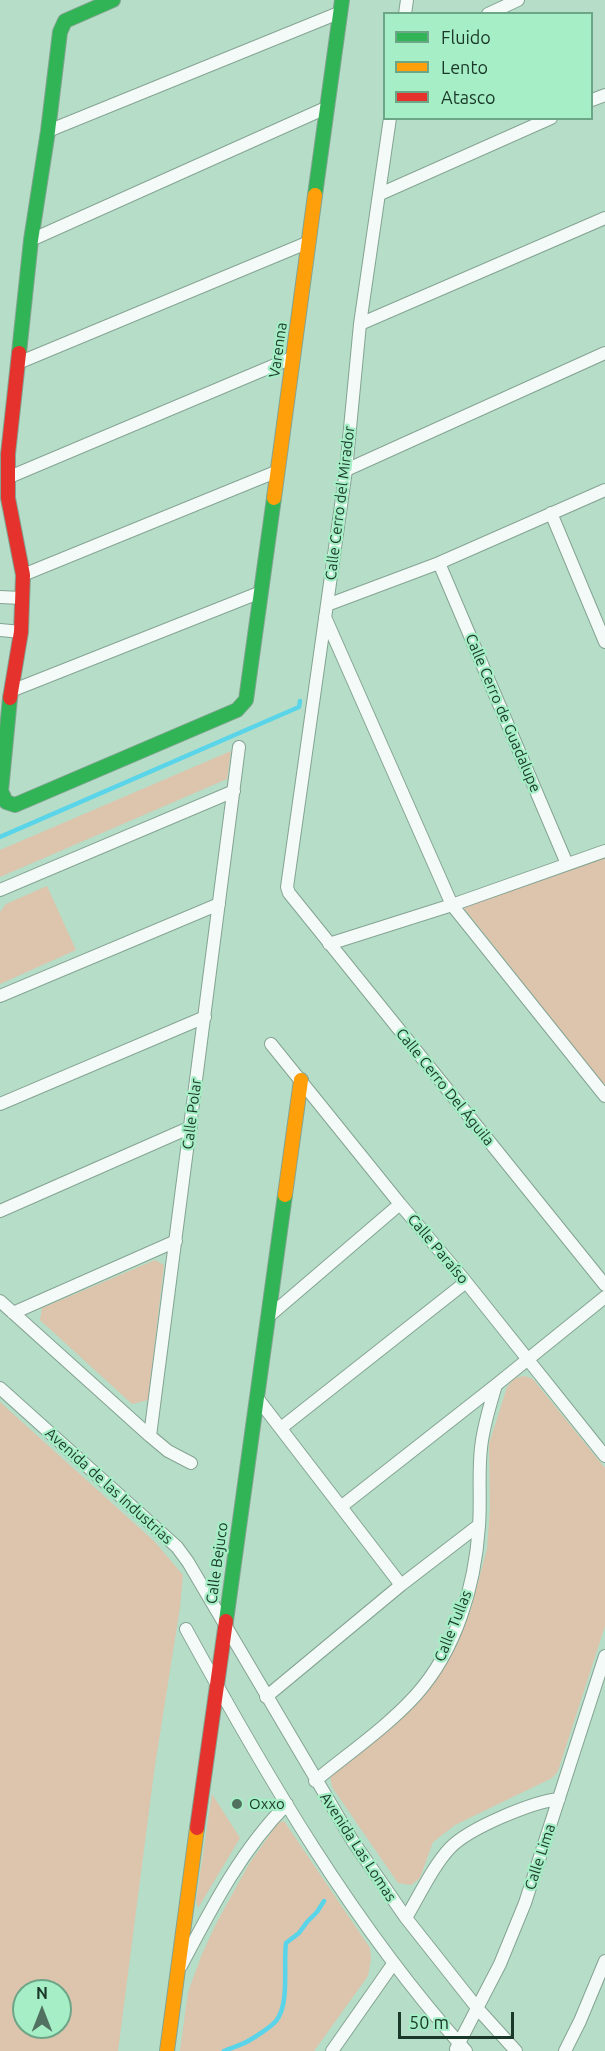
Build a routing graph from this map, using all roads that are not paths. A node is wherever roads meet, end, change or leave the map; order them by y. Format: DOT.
graph roads {
  1 [pos="113,0"];
  2 [pos="518,0"];
  3 [pos="342,6"];
  4 [pos="492,12"];
  5 [pos="328,107"];
  6 [pos="390,120"];
  7 [pos="546,120"];
  8 [pos="48,131"];
  9 [pos="380,194"];
  10 [pos="605,218"];
  11 [pos="32,240"];
  12 [pos="309,242"];
  13 [pos="360,324"];
  14 [pos="605,353"];
  15 [pos="294,357"];
  16 [pos="18,363"];
  17 [pos="346,470"];
  18 [pos="278,471"];
  19 [pos="7,478"];
  20 [pos="605,490"];
  21 [pos="551,513"];
  22 [pos="439,563"];
  23 [pos="23,575"];
  24 [pos="261,592"];
  25 [pos="0,597"];
  26 [pos="21,598"];
  27 [pos="326,611"];
  28 [pos="0,630"];
  29 [pos="21,632"];
  30 [pos="605,642"];
  31 [pos="11,691"];
  32 [pos="239,747"];
  33 [pos="234,791"];
  34 [pos="605,851"];
  35 [pos="567,864"];
  36 [pos="286,887"];
  37 [pos="0,890"];
  38 [pos="219,904"];
  39 [pos="452,904"];
  40 [pos="329,944"];
  41 [pos="0,996"];
  42 [pos="205,1017"];
  43 [pos="270,1044"];
  44 [pos="301,1080"];
  45 [pos="605,1096"];
  46 [pos="0,1104"];
  47 [pos="190,1127"];
  48 [pos="400,1204"];
  49 [pos="0,1211"];
  50 [pos="176,1241"];
  51 [pos="466,1281"];
  52 [pos="605,1285"];
  53 [pos="605,1296"];
  54 [pos="0,1301"];
  55 [pos="13,1313"];
  56 [pos="268,1317"];
  57 [pos="528,1360"];
  58 [pos="496,1385"];
  59 [pos="0,1388"];
  60 [pos="258,1399"];
  61 [pos="280,1428"];
  62 [pos="150,1436"];
  63 [pos="605,1456"];
  64 [pos="190,1463"];
  65 [pos="342,1506"];
  66 [pos="479,1525"];
  67 [pos="401,1585"];
  68 [pos="225,1625"];
  69 [pos="186,1629"];
  70 [pos="605,1656"];
  71 [pos="217,1686"];
  72 [pos="266,1696"];
  73 [pos="315,1780"];
  74 [pos="559,1799"];
  75 [pos="286,1804"];
  76 [pos="406,1918"];
  77 [pos="605,1961"];
  78 [pos="393,1964"];
  79 [pos="177,1974"];
  80 [pos="478,2009"];
  81 [pos="460,2049"];
  82 [pos="167,2051"];
  83 [pos="332,2051"];
  84 [pos="516,2051"];
  85 [pos="565,2051"];
  1 -- 8 [label="street"];
  2 -- 4 [label="street"];
  3 -- 5 [label="street, Varenna"];
  3 -- 8 [label="street"];
  5 -- 11 [label="street"];
  5 -- 12 [label="street, Varenna"];
  6 -- 9 [label="street, Calle Cerro del Mirador"];
  7 -- 9 [label="street"];
  8 -- 11 [label="street"];
  9 -- 13 [label="street, Calle Cerro del Mirador"];
  10 -- 13 [label="street"];
  11 -- 16 [label="street"];
  12 -- 15 [label="street, Varenna"];
  12 -- 16 [label="street"];
  13 -- 17 [label="street, Calle Cerro del Mirador"];
  14 -- 17 [label="street"];
  15 -- 18 [label="street, Varenna"];
  15 -- 19 [label="street"];
  16 -- 19 [label="street"];
  17 -- 27 [label="street, Calle Cerro del Mirador"];
  18 -- 23 [label="street"];
  18 -- 24 [label="street, Varenna"];
  19 -- 23 [label="street"];
  20 -- 21 [label="street"];
  21 -- 22 [label="street"];
  21 -- 30 [label="street"];
  22 -- 27 [label="street"];
  22 -- 35 [label="street, Calle Cerro de Guadalupe"];
  23 -- 26 [label="street"];
  24 -- 31 [label="street"];
  24 -- 31 [label="street, Varenna"];
  25 -- 26 [label="street"];
  26 -- 29 [label="street"];
  27 -- 36 [label="street, Calle Cerro del Mirador"];
  27 -- 39 [label="street"];
  28 -- 29 [label="street"];
  29 -- 31 [label="street"];
  32 -- 33 [label="street, Calle Polar"];
  33 -- 37 [label="street"];
  33 -- 38 [label="street, Calle Polar"];
  34 -- 35 [label="street"];
  35 -- 39 [label="street"];
  36 -- 40 [label="street, Calle Cerro Del Águila"];
  38 -- 41 [label="street"];
  38 -- 42 [label="street, Calle Polar"];
  39 -- 40 [label="street"];
  39 -- 45 [label="street"];
  40 -- 52 [label="street, Calle Cerro Del Águila"];
  42 -- 46 [label="street"];
  42 -- 47 [label="street, Calle Polar"];
  43 -- 44 [label="street, Calle Paraíso"];
  44 -- 48 [label="street, Calle Paraíso"];
  44 -- 56 [label="street, Calle Bejuco"];
  47 -- 49 [label="street"];
  47 -- 50 [label="street, Calle Polar"];
  48 -- 51 [label="street, Calle Paraíso"];
  48 -- 56 [label="street"];
  50 -- 55 [label="street"];
  50 -- 62 [label="street, Calle Polar"];
  51 -- 57 [label="street, Calle Paraíso"];
  51 -- 61 [label="street"];
  53 -- 57 [label="street"];
  54 -- 55 [label="street"];
  55 -- 62 [label="street"];
  56 -- 60 [label="street, Calle Bejuco"];
  57 -- 58 [label="street"];
  57 -- 63 [label="street, Calle Paraíso"];
  58 -- 65 [label="street"];
  58 -- 66 [label="street, Calle Tullas"];
  59 -- 68 [label="street, Avenida de las Industrias"];
  60 -- 61 [label="street"];
  60 -- 68 [label="street, Calle Bejuco"];
  61 -- 65 [label="street"];
  62 -- 64 [label="street"];
  65 -- 67 [label="street"];
  66 -- 67 [label="street"];
  66 -- 73 [label="street, Calle Tullas"];
  67 -- 72 [label="street"];
  68 -- 71 [label="street, Calle Bejuco"];
  68 -- 72 [label="street, Avenida Las Lomas"];
  69 -- 71 [label="street"];
  70 -- 74 [label="street, Calle Lima"];
  71 -- 75 [label="street"];
  71 -- 79 [label="street, Calle Bejuco"];
  72 -- 73 [label="street, Avenida Las Lomas"];
  73 -- 76 [label="street, Avenida Las Lomas"];
  74 -- 76 [label="street"];
  74 -- 80 [label="street, Calle Lima"];
  75 -- 78 [label="street"];
  75 -- 79 [label="street"];
  76 -- 80 [label="street, Avenida Las Lomas"];
  77 -- 85 [label="street"];
  78 -- 81 [label="street"];
  78 -- 83 [label="street"];
  79 -- 82 [label="street, Calle Bejuco"];
  80 -- 81 [label="street, Calle Lima"];
  80 -- 84 [label="street, Avenida Las Lomas"];
}
